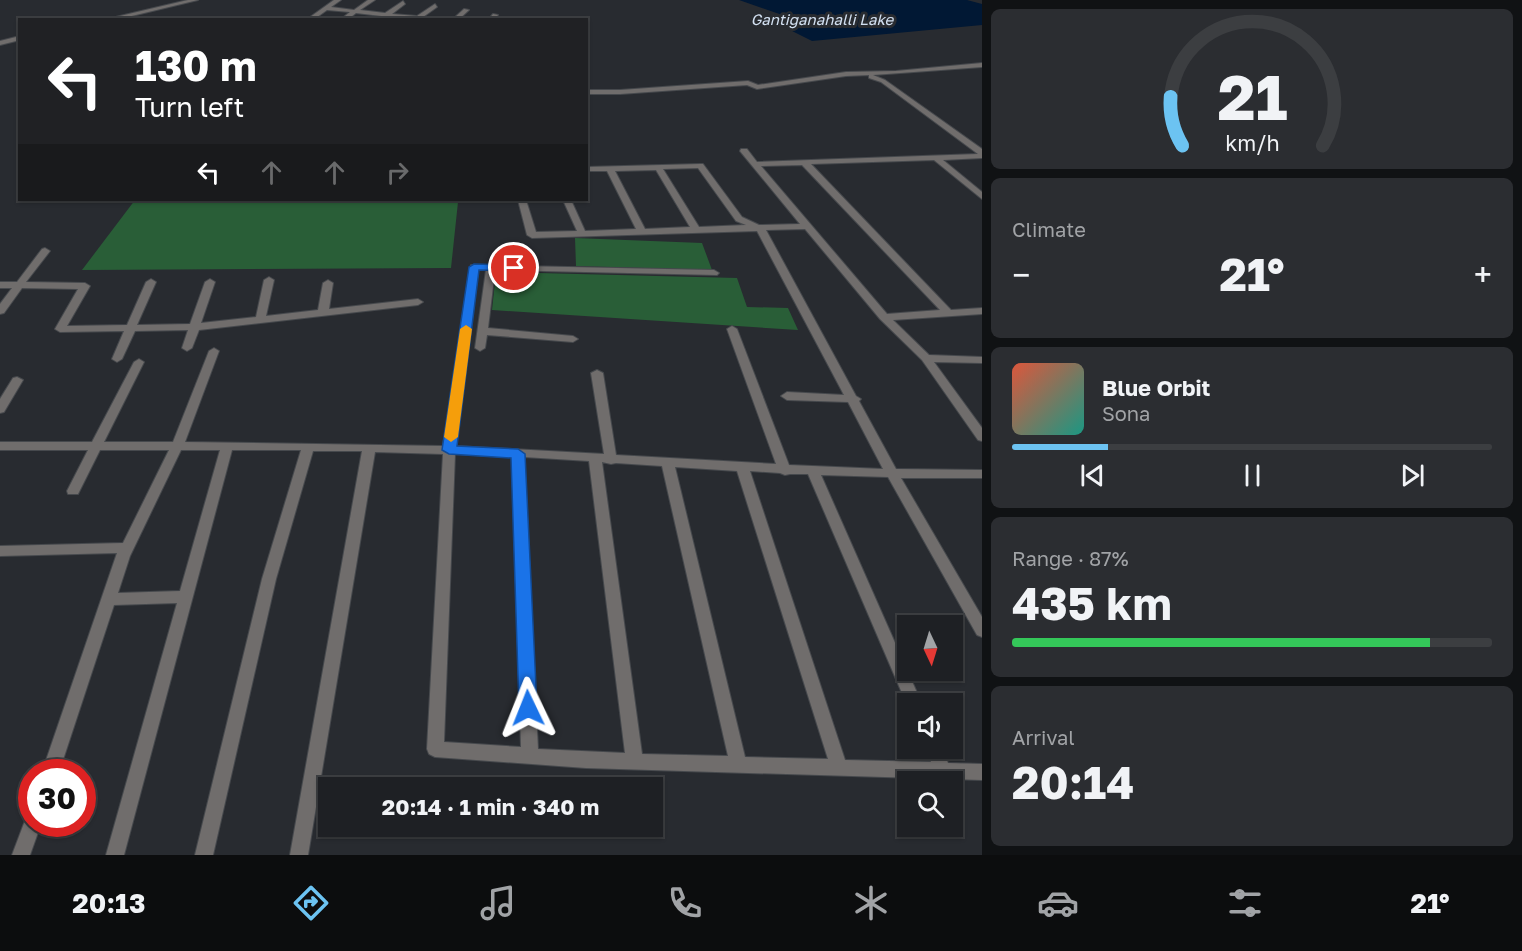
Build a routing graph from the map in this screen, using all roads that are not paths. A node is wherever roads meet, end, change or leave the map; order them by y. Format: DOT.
graph roads {
  1 [pos="195,0"];
  2 [pos="338,0"];
  3 [pos="372,0"];
  4 [pos="403,3"];
  5 [pos="435,6"];
  6 [pos="326,8"];
  7 [pos="466,10"];
  8 [pos="355,11"];
  9 [pos="387,15"];
  10 [pos="114,18"];
  11 [pos="311,18"];
  12 [pos="345,18"];
  13 [pos="383,18"];
  14 [pos="410,18"];
  15 [pos="418,18"];
  16 [pos="456,18"];
  17 [pos="18,38"];
  18 [pos="0,43"];
  19 [pos="982,65"];
  20 [pos="864,74"];
  21 [pos="588,92"];
  22 [pos="744,151"];
  23 [pos="982,155"];
  24 [pos="936,158"];
  25 [pos="804,162"];
  26 [pos="754,164"];
  27 [pos="658,168"];
  28 [pos="610,169"];
  29 [pos="588,170"];
  30 [pos="982,196"];
  31 [pos="522,201"];
  32 [pos="567,201"];
  33 [pos="806,226"];
  34 [pos="696,229"];
  35 [pos="760,229"];
  36 [pos="642,231"];
  37 [pos="582,233"];
  38 [pos="45,251"];
  39 [pos="491,267"];
  40 [pos="714,273"];
  41 [pos="269,280"];
  42 [pos="151,282"];
  43 [pos="210,282"];
  44 [pos="328,283"];
  45 [pos="0,285"];
  46 [pos="19,286"];
  47 [pos="418,302"];
  48 [pos="0,311"];
  49 [pos="982,311"];
  50 [pos="323,313"];
  51 [pos="949,314"];
  52 [pos="884,316"];
  53 [pos="260,320"];
  54 [pos="194,327"];
  55 [pos="130,328"];
  56 [pos="732,329"];
  57 [pos="482,332"];
  58 [pos="573,339"];
  59 [pos="187,348"];
  60 [pos="480,348"];
  61 [pos="214,351"];
  62 [pos="926,358"];
  63 [pos="117,359"];
  64 [pos="982,360"];
  65 [pos="139,362"];
  66 [pos="597,373"];
  67 [pos="17,380"];
  68 [pos="787,396"];
  69 [pos="855,399"];
  70 [pos="0,409"];
  71 [pos="982,437"];
  72 [pos="0,446"];
  73 [pos="96,446"];
  74 [pos="177,446"];
  75 [pos="227,447"];
  76 [pos="308,448"];
  77 [pos="369,449"];
  78 [pos="449,450"];
  79 [pos="518,454"];
  80 [pos="595,459"];
  81 [pos="611,460"];
  82 [pos="668,464"];
  83 [pos="743,468"];
  84 [pos="786,471"];
  85 [pos="813,472"];
  86 [pos="982,474"];
  87 [pos="893,475"];
  88 [pos="73,491"];
  89 [pos="127,548"];
  90 [pos="0,551"];
  91 [pos="186,597"];
  92 [pos="109,599"];
  93 [pos="982,631"];
  94 [pos="909,693"];
  95 [pos="530,754"];
  96 [pos="54,759"];
  97 [pos="937,759"];
  98 [pos="635,762"];
  99 [pos="738,763"];
  100 [pos="839,767"];
  101 [pos="942,771"];
  102 [pos="963,772"];
  103 [pos="982,772"];
  104 [pos="27,837"];
  105 [pos="21,855"];
  106 [pos="115,855"];
  107 [pos="204,855"];
  108 [pos="298,855"];
  1 -- 10 [label="street"];
  2 -- 6 [label="street"];
  3 -- 8 [label="street"];
  4 -- 9 [label="street"];
  5 -- 15 [label="street"];
  6 -- 8 [label="street"];
  6 -- 11 [label="street"];
  7 -- 16 [label="street"];
  8 -- 9 [label="street"];
  8 -- 12 [label="street"];
  9 -- 13 [label="street"];
  9 -- 14 [label="street"];
  17 -- 18 [label="street"];
  19 -- 20 [label="street"];
  20 -- 21 [label="street"];
  20 -- 23 [label="street"];
  22 -- 26 [label="street"];
  23 -- 24 [label="street"];
  24 -- 25 [label="street"];
  24 -- 30 [label="street"];
  25 -- 26 [label="street"];
  25 -- 51 [label="street"];
  26 -- 33 [label="street"];
  27 -- 28 [label="street"];
  27 -- 34 [label="street"];
  27 -- 35 [label="street"];
  28 -- 29 [label="street"];
  28 -- 36 [label="street"];
  31 -- 37 [label="street"];
  32 -- 37 [label="street"];
  33 -- 35 [label="street"];
  33 -- 52 [label="street"];
  34 -- 35 [label="street"];
  34 -- 36 [label="street"];
  35 -- 69 [label="street"];
  36 -- 37 [label="street"];
  38 -- 46 [label="street"];
  39 -- 40 [label="street"];
  39 -- 57 [label="street"];
  39 -- 78 [label="street"];
  41 -- 53 [label="street"];
  42 -- 55 [label="street"];
  43 -- 54 [label="street"];
  44 -- 50 [label="street"];
  45 -- 46 [label="street"];
  46 -- 48 [label="street"];
  46 -- 55 [label="street"];
  47 -- 50 [label="street"];
  49 -- 51 [label="street"];
  50 -- 53 [label="street"];
  51 -- 52 [label="street"];
  52 -- 62 [label="street"];
  53 -- 54 [label="street"];
  54 -- 55 [label="street"];
  54 -- 59 [label="street"];
  55 -- 63 [label="street"];
  56 -- 84 [label="street"];
  57 -- 58 [label="street"];
  57 -- 60 [label="street"];
  61 -- 74 [label="street"];
  62 -- 64 [label="street"];
  62 -- 71 [label="street"];
  65 -- 73 [label="street"];
  66 -- 81 [label="street"];
  67 -- 70 [label="street"];
  68 -- 69 [label="street"];
  69 -- 87 [label="street"];
  72 -- 73 [label="street"];
  73 -- 74 [label="street"];
  73 -- 88 [label="street"];
  74 -- 75 [label="street"];
  74 -- 89 [label="street"];
  75 -- 76 [label="street"];
  75 -- 91 [label="street"];
  76 -- 77 [label="street"];
  76 -- 107 [label="street"];
  77 -- 78 [label="street"];
  77 -- 108 [label="street"];
  78 -- 79 [label="street"];
  78 -- 95 [label="street"];
  79 -- 80 [label="street"];
  79 -- 95 [label="street"];
  80 -- 81 [label="street"];
  80 -- 98 [label="street"];
  81 -- 82 [label="street"];
  82 -- 83 [label="street"];
  82 -- 99 [label="street"];
  83 -- 84 [label="street"];
  83 -- 100 [label="street"];
  84 -- 85 [label="street"];
  85 -- 87 [label="street"];
  85 -- 94 [label="street"];
  86 -- 87 [label="street"];
  87 -- 93 [label="street"];
  89 -- 90 [label="street"];
  89 -- 92 [label="street"];
  91 -- 92 [label="street"];
  91 -- 106 [label="street"];
  92 -- 96 [label="street"];
  95 -- 98 [label="street"];
  97 -- 101 [label="street"];
  98 -- 99 [label="street"];
  99 -- 100 [label="street"];
  100 -- 101 [label="street"];
  102 -- 103 [label="street"];
  104 -- 105 [label="street"];
}
